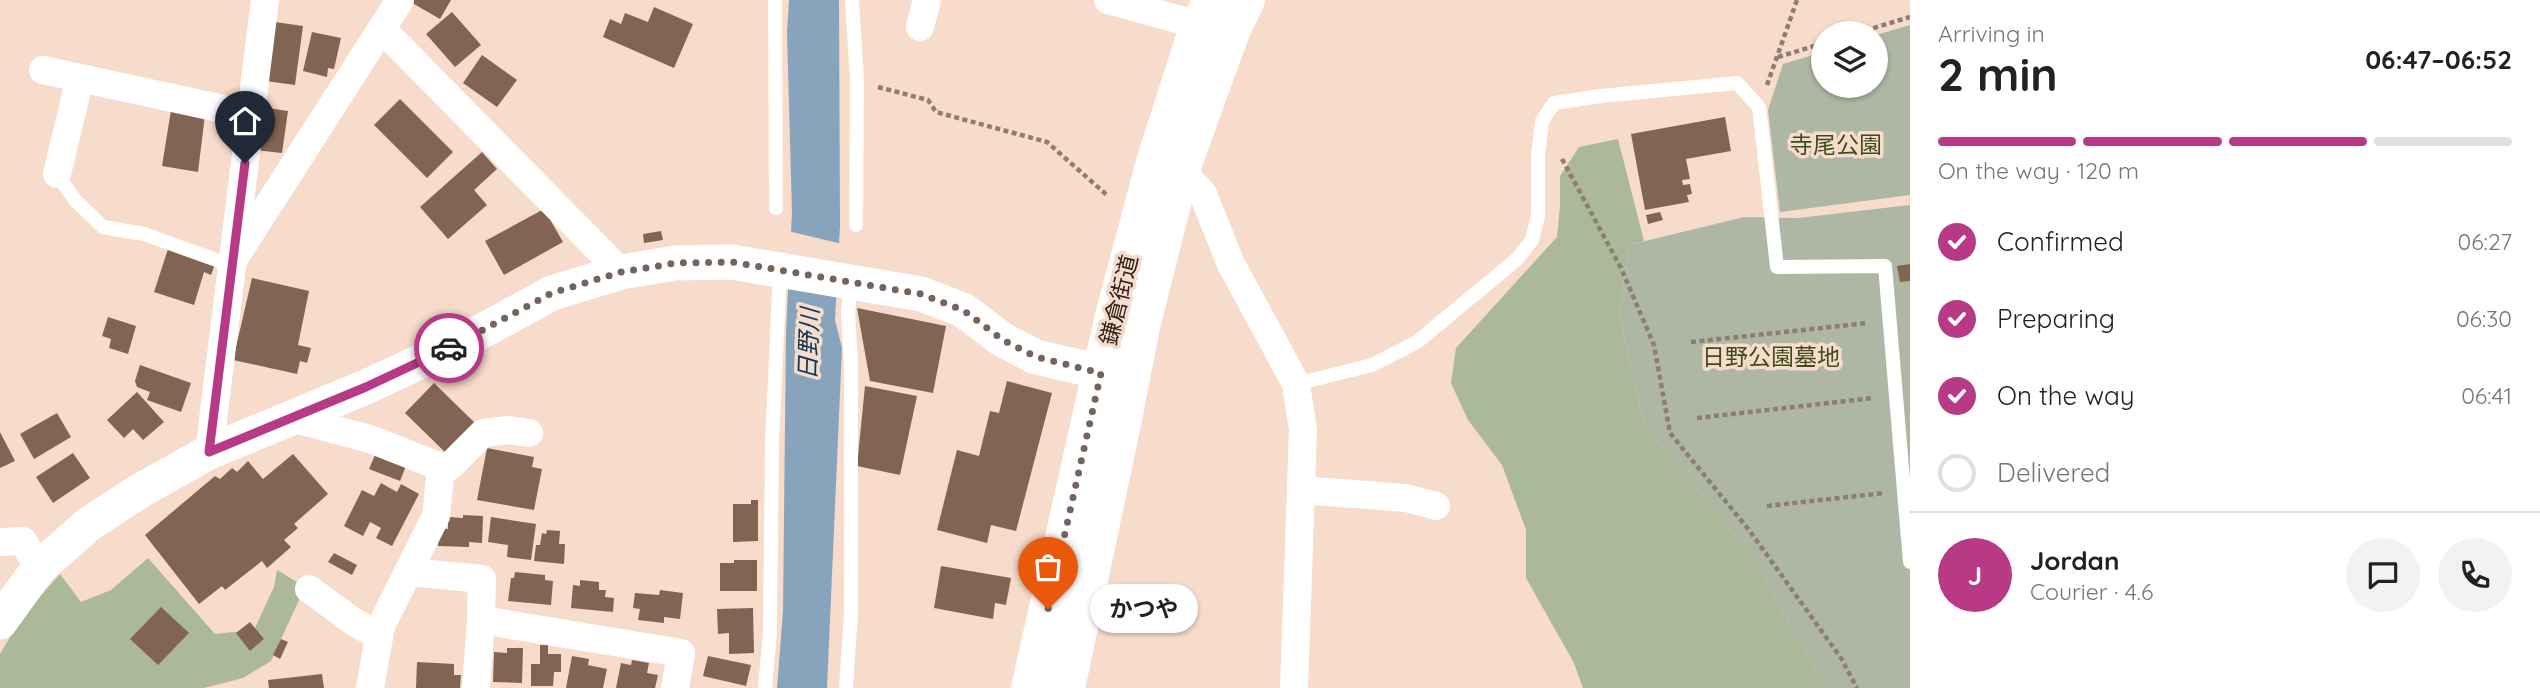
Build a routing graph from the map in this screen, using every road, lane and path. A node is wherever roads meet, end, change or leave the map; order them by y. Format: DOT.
graph roads {
  1 [pos="265,0"];
  2 [pos="400,0"];
  3 [pos="775,0"];
  4 [pos="852,0"];
  5 [pos="1108,0"];
  6 [pos="1246,0"];
  7 [pos="1797,0"];
  8 [pos="1206,12"];
  9 [pos="1910,17"];
  10 [pos="1888,24"];
  11 [pos="382,29"];
  12 [pos="1811,47"];
  13 [pos="1777,58"];
  14 [pos="43,71"];
  15 [pos="80,78"];
  16 [pos="857,81"];
  17 [pos="1759,107"];
  18 [pos="251,115"];
  19 [pos="1542,121"];
  20 [pos="1181,169"];
  21 [pos="57,174"];
  22 [pos="1108,196"];
  23 [pos="776,208"];
  24 [pos="856,225"];
  25 [pos="233,263"];
  26 [pos="787,270"];
  27 [pos="621,272"];
  28 [pos="845,281"];
  29 [pos="1889,321"];
  30 [pos="1691,342"];
  31 [pos="1116,375"];
  32 [pos="1296,384"];
  33 [pos="1896,395"];
  34 [pos="291,418"];
  35 [pos="1697,418"];
  36 [pos="529,433"];
  37 [pos="209,452"];
  38 [pos="441,467"];
  39 [pos="1301,490"];
  40 [pos="1904,491"];
  41 [pos="1436,506"];
  42 [pos="1767,506"];
  43 [pos="0,541"];
  44 [pos="1910,562"];
  45 [pos="39,568"];
  46 [pos="409,572"];
  47 [pos="309,589"];
  48 [pos="481,620"];
  49 [pos="0,622"];
  50 [pos="379,636"];
  51 [pos="370,688"];
  52 [pos="476,688"];
  53 [pos="676,688"];
  54 [pos="765,688"];
  55 [pos="846,688"];
  56 [pos="1030,688"];
  57 [pos="1066,688"];
  58 [pos="1294,688"];
  59 [pos="1857,688"];
  1 -- 18 [label="street"];
  2 -- 11 [label="street"];
  3 -- 23 [label="lane"];
  4 -- 16 [label="lane"];
  5 -- 8 [label="street"];
  6 -- 20 [label="main road, 鎌倉街道"];
  7 -- 13 [label="path"];
  8 -- 31 [label="main road, 鎌倉街道"];
  9 -- 10 [label="path"];
  11 -- 25 [label="street"];
  11 -- 27 [label="street"];
  12 -- 13 [label="path"];
  13 -- 17 [label="path"];
  14 -- 15 [label="street"];
  15 -- 18 [label="street"];
  15 -- 21 [label="street"];
  16 -- 22 [label="path"];
  16 -- 24 [label="lane"];
  17 -- 19 [label="lane"];
  17 -- 29 [label="lane"];
  18 -- 25 [label="street"];
  19 -- 32 [label="lane"];
  19 -- 59 [label="path"];
  20 -- 31 [label="main road, 鎌倉街道"];
  20 -- 32 [label="street"];
  21 -- 25 [label="lane"];
  25 -- 37 [label="street"];
  26 -- 27 [label="street"];
  26 -- 28 [label="street"];
  26 -- 54 [label="lane"];
  27 -- 34 [label="street"];
  28 -- 31 [label="street"];
  28 -- 55 [label="lane"];
  29 -- 30 [label="path"];
  29 -- 33 [label="lane"];
  31 -- 56 [label="main road, 鎌倉街道"];
  31 -- 57 [label="main road, 鎌倉街道"];
  32 -- 39 [label="street"];
  33 -- 35 [label="path"];
  33 -- 40 [label="lane"];
  34 -- 37 [label="street"];
  34 -- 38 [label="street"];
  36 -- 38 [label="street"];
  37 -- 45 [label="street"];
  38 -- 46 [label="street"];
  39 -- 41 [label="street"];
  39 -- 58 [label="street"];
  40 -- 42 [label="path"];
  40 -- 44 [label="lane"];
  43 -- 45 [label="street"];
  45 -- 49 [label="street"];
  46 -- 48 [label="street"];
  46 -- 50 [label="street"];
  47 -- 50 [label="street"];
  48 -- 52 [label="street"];
  48 -- 53 [label="street"];
  50 -- 51 [label="street"];
}
